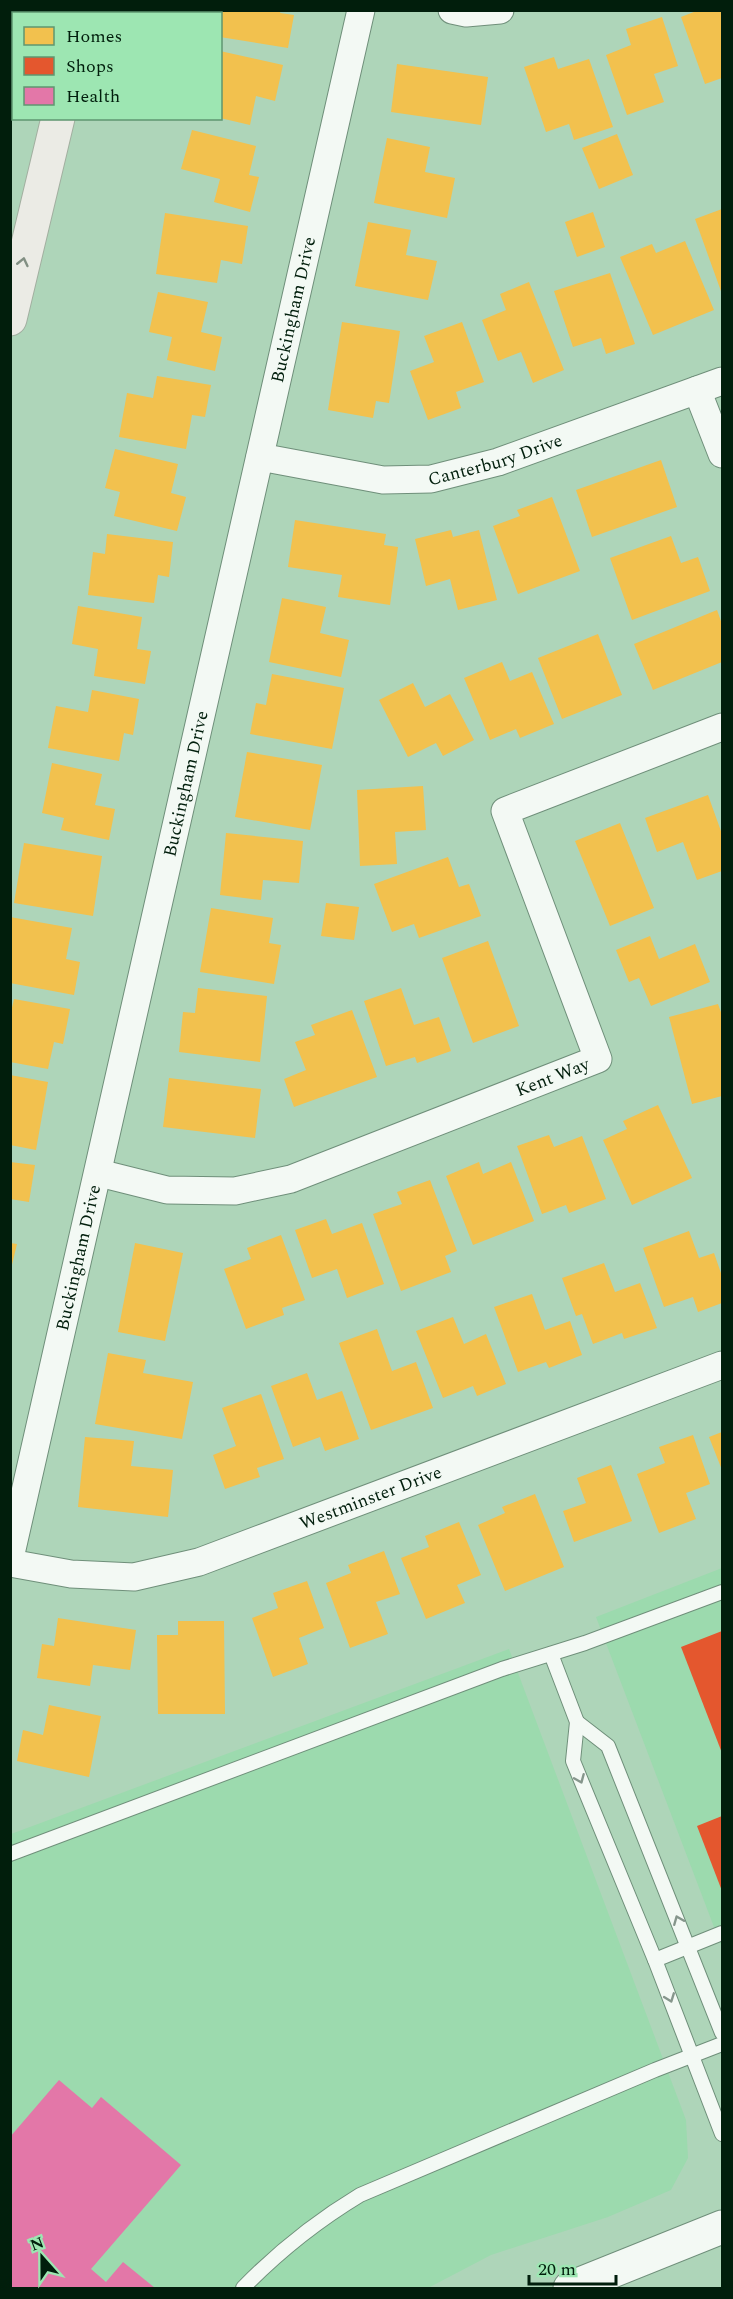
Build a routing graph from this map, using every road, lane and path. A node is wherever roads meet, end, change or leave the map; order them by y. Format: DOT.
graph roads {
  1 [pos="361,10"];
  2 [pos="452,10"];
  3 [pos="500,10"];
  4 [pos="58,120"];
  5 [pos="10,319"];
  6 [pos="723,381"];
  7 [pos="697,390"];
  8 [pos="723,454"];
  9 [pos="260,457"];
  10 [pos="723,727"];
  11 [pos="99,1173"];
  12 [pos="723,1365"];
  13 [pos="10,1558"];
  14 [pos="10,1563"];
  15 [pos="723,1592"];
  16 [pos="551,1654"];
  17 [pos="577,1722"];
  18 [pos="10,1854"];
  19 [pos="723,1933"];
  20 [pos="688,1947"];
  21 [pos="655,1960"];
  22 [pos="723,2033"];
  23 [pos="723,2044"];
  24 [pos="692,2055"];
  25 [pos="723,2134"];
  26 [pos="723,2227"];
  27 [pos="243,2289"];
  28 [pos="570,2289"];
  1 -- 9 [label="street, Buckingham Drive"];
  2 -- 3 [label="street"];
  5 -- 4 [label="highway, one-way"];
  6 -- 7 [label="street, Canterbury Drive"];
  7 -- 8 [label="street"];
  7 -- 9 [label="street, Canterbury Drive"];
  9 -- 11 [label="street, Buckingham Drive"];
  10 -- 11 [label="street, Kent Way"];
  11 -- 13 [label="street, Buckingham Drive"];
  12 -- 14 [label="street, Westminster Drive"];
  15 -- 16 [label="lane"];
  16 -- 17 [label="lane"];
  16 -- 18 [label="lane"];
  20 -- 17 [label="lane, one-way"];
  17 -- 21 [label="lane, one-way"];
  19 -- 20 [label="lane"];
  20 -- 21 [label="lane"];
  20 -- 22 [label="lane"];
  21 -- 24 [label="lane, one-way"];
  23 -- 24 [label="lane"];
  24 -- 25 [label="lane"];
  24 -- 27 [label="lane"];
  26 -- 28 [label="street"];
}
